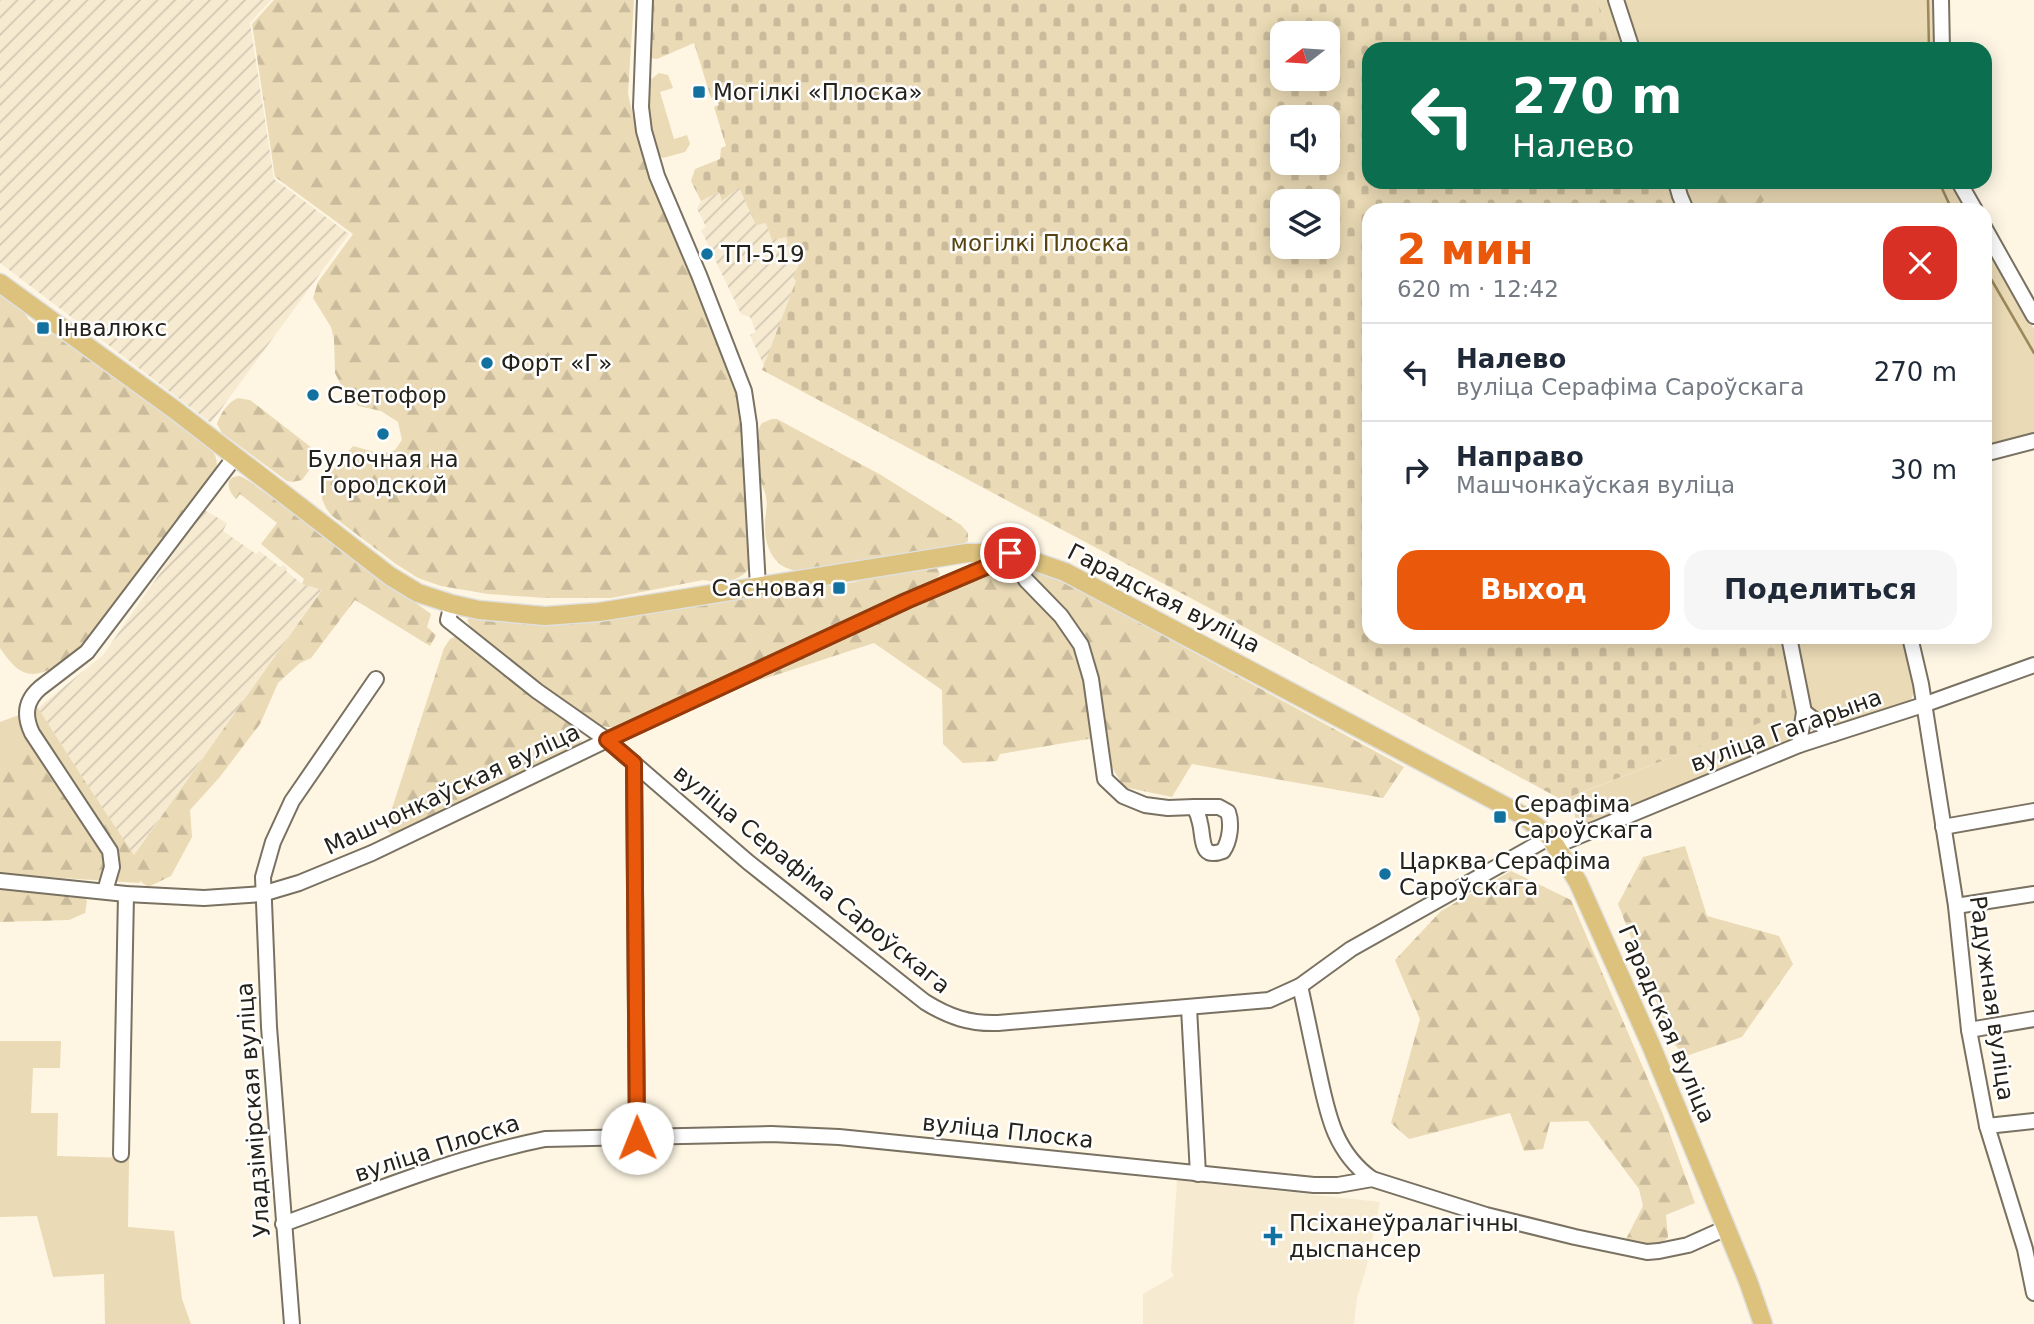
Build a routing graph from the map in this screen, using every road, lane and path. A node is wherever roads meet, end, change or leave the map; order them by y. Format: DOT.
graph roads {
  1 [pos="645,0"];
  2 [pos="1616,0"];
  3 [pos="1941,0"];
  4 [pos="1630,42"];
  5 [pos="1942,42"];
  6 [pos="1992,241"];
  7 [pos="0,283"];
  8 [pos="2034,316"];
  9 [pos="2034,441"];
  10 [pos="1992,452"];
  11 [pos="234,458"];
  12 [pos="1010,553"];
  13 [pos="758,587"];
  14 [pos="452,604"];
  15 [pos="1790,644"];
  16 [pos="1912,644"];
  17 [pos="2034,665"];
  18 [pos="376,679"];
  19 [pos="1923,705"];
  20 [pos="1804,712"];
  21 [pos="1833,734"];
  22 [pos="607,740"];
  23 [pos="1799,745"];
  24 [pos="634,763"];
  25 [pos="1194,807"];
  26 [pos="2034,811"];
  27 [pos="1944,827"];
  28 [pos="1553,841"];
  29 [pos="0,881"];
  30 [pos="105,891"];
  31 [pos="126,894"];
  32 [pos="262,894"];
  33 [pos="2034,894"];
  34 [pos="1956,906"];
  35 [pos="1300,986"];
  36 [pos="1189,1008"];
  37 [pos="2034,1019"];
  38 [pos="1969,1030"];
  39 [pos="2034,1121"];
  40 [pos="1987,1126"];
  41 [pos="637,1138"];
  42 [pos="121,1154"];
  43 [pos="1198,1174"];
  44 [pos="1372,1179"];
  45 [pos="283,1224"];
  46 [pos="1726,1228"];
  47 [pos="2034,1293"];
  48 [pos="292,1324"];
  49 [pos="1763,1324"];
  1 -- 13 [label="street"];
  2 -- 4 [label="street"];
  3 -- 5 [label="street"];
  6 -- 8 [label="street"];
  7 -- 11 [label="main road, Гарадская вуліца"];
  9 -- 10 [label="street"];
  11 -- 14 [label="main road, Гарадская вуліца"];
  11 -- 30 [label="street"];
  12 -- 13 [label="main road, Гарадская вуліца"];
  12 -- 22 [label="street, Машчонкаўская вуліца"];
  12 -- 25 [label="street"];
  12 -- 28 [label="main road, Гарадская вуліца"];
  13 -- 14 [label="main road, Гарадская вуліца"];
  14 -- 22 [label="street, вуліца Серафіма Сароўскага"];
  15 -- 20 [label="street"];
  16 -- 19 [label="street, Радужная вуліца"];
  17 -- 19 [label="street, вуліца Гагарына"];
  18 -- 32 [label="street, Уладзімірская вуліца"];
  19 -- 21 [label="street, вуліца Гагарына"];
  19 -- 27 [label="street, Радужная вуліца"];
  20 -- 21 [label="street"];
  20 -- 23 [label="street"];
  21 -- 23 [label="street, вуліца Гагарына"];
  22 -- 24 [label="street, вуліца Серафіма Сароўскага"];
  22 -- 32 [label="street, Машчонкаўская вуліца"];
  23 -- 28 [label="street, вуліца Гагарына"];
  24 -- 36 [label="street, вуліца Серафіма Сароўскага"];
  24 -- 41 [label="street"];
  26 -- 27 [label="street"];
  27 -- 34 [label="street, Радужная вуліца"];
  28 -- 35 [label="street, вуліца Серафіма Сароўскага"];
  28 -- 46 [label="main road, Гарадская вуліца"];
  29 -- 30 [label="street, Машчонкаўская вуліца"];
  30 -- 31 [label="street, Машчонкаўская вуліца"];
  31 -- 32 [label="street, Машчонкаўская вуліца"];
  31 -- 42 [label="street"];
  32 -- 45 [label="street, Уладзімірская вуліца"];
  33 -- 34 [label="street"];
  34 -- 38 [label="street, Радужная вуліца"];
  35 -- 36 [label="street, вуліца Серафіма Сароўскага"];
  35 -- 44 [label="street"];
  36 -- 43 [label="street"];
  37 -- 38 [label="street"];
  38 -- 40 [label="street, Радужная вуліца"];
  39 -- 40 [label="street"];
  40 -- 47 [label="street, Радужная вуліца"];
  41 -- 43 [label="street, вуліца Плоска"];
  41 -- 45 [label="street, вуліца Плоска"];
  43 -- 44 [label="street, вуліца Плоска"];
  44 -- 46 [label="street, вуліца Плоска"];
  45 -- 48 [label="street, Уладзімірская вуліца"];
  46 -- 49 [label="main road, Гарадская вуліца"];
}
